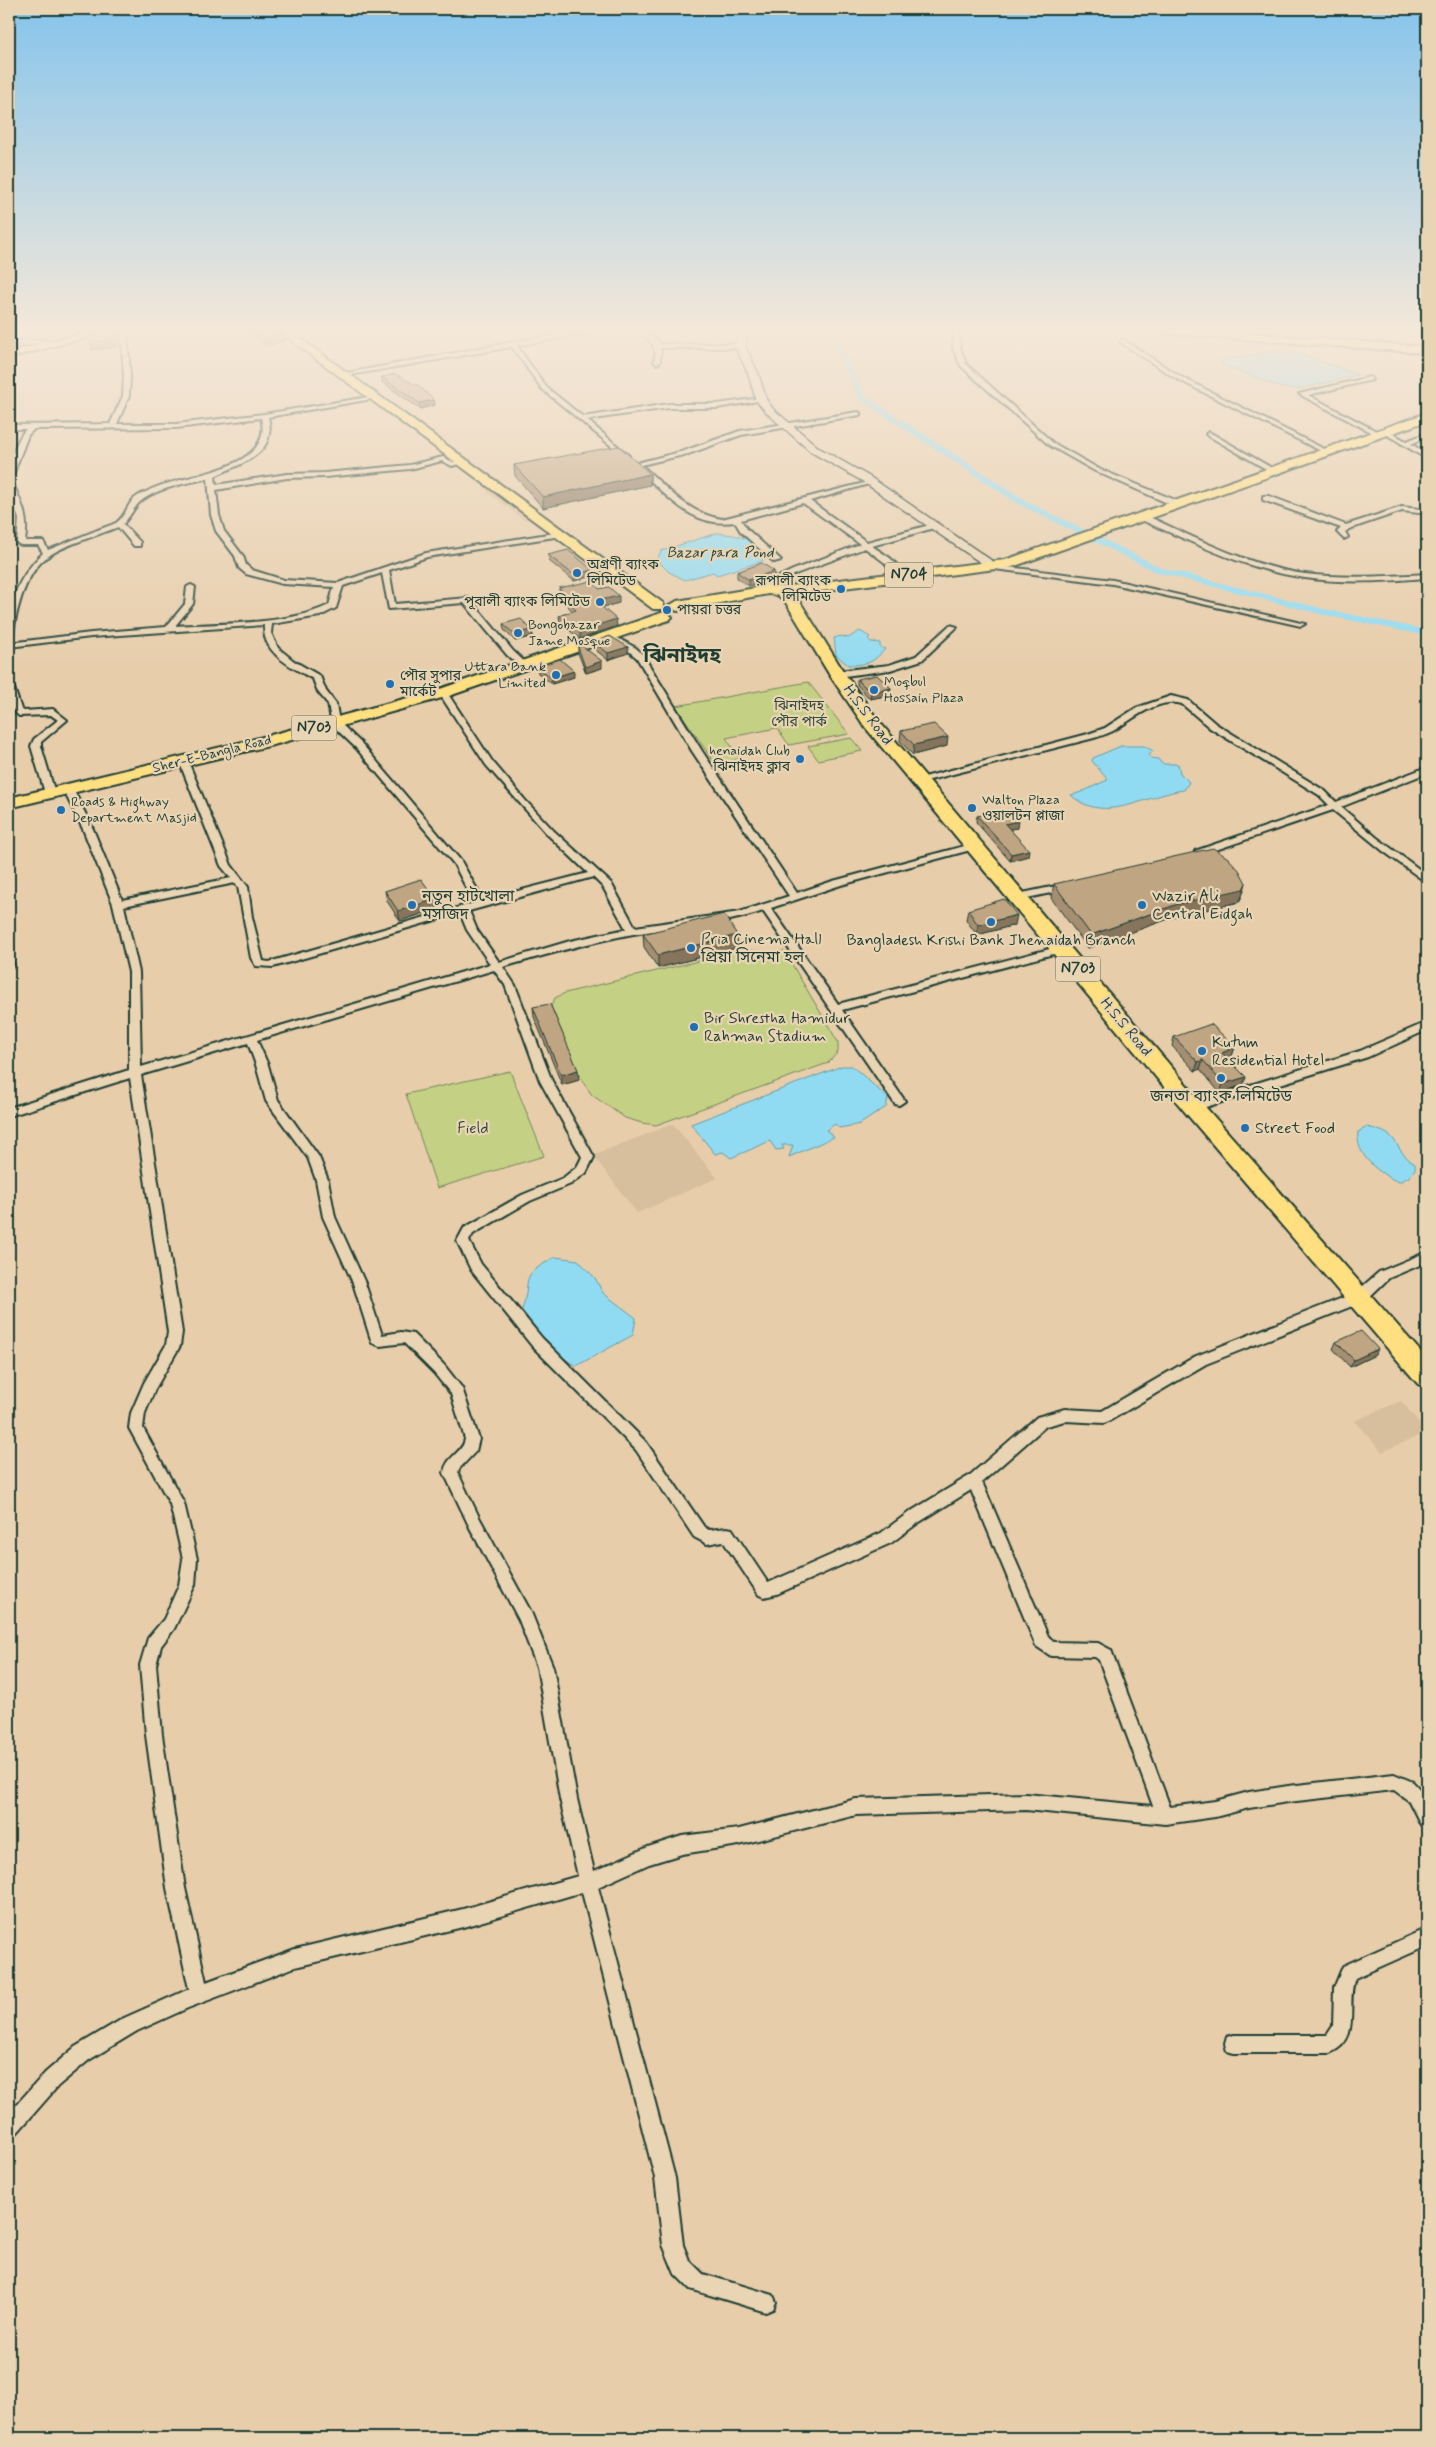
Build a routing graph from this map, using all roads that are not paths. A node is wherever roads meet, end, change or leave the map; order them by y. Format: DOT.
graph roads {
  1 [pos="21,444"];
  2 [pos="263,444"];
  3 [pos="439,444"];
  4 [pos="445,444"];
  5 [pos="613,444"];
  6 [pos="708,444"];
  7 [pos="809,444"];
  8 [pos="1053,444"];
  9 [pos="1227,444"];
  10 [pos="1311,444"];
  11 [pos="1350,444"];
  12 [pos="1406,444"];
  13 [pos="1327,452"];
  14 [pos="1427,457"];
  15 [pos="463,462"];
  16 [pos="636,464"];
  17 [pos="1275,472"];
  18 [pos="9,475"];
  19 [pos="211,475"];
  20 [pos="870,482"];
  21 [pos="9,484"];
  22 [pos="213,488"];
  23 [pos="1266,498"];
  24 [pos="805,501"];
  25 [pos="1177,504"];
  26 [pos="1427,512"];
  27 [pos="1140,517"];
  28 [pos="737,519"];
  29 [pos="119,524"];
  30 [pos="934,525"];
  31 [pos="1346,527"];
  32 [pos="561,534"];
  33 [pos="1344,537"];
  34 [pos="137,544"];
  35 [pos="866,544"];
  36 [pos="47,553"];
  37 [pos="777,560"];
  38 [pos="994,567"];
  39 [pos="385,569"];
  40 [pos="902,575"];
  41 [pos="1427,576"];
  42 [pos="339,585"];
  43 [pos="191,587"];
  44 [pos="780,591"];
  45 [pos="752,593"];
  46 [pos="666,610"];
  47 [pos="268,622"];
  48 [pos="1301,624"];
  49 [pos="953,627"];
  50 [pos="169,629"];
  51 [pos="9,633"];
  52 [pos="612,635"];
  53 [pos="9,644"];
  54 [pos="524,666"];
  55 [pos="837,674"];
  56 [pos="9,685"];
  57 [pos="443,693"];
  58 [pos="335,723"];
  59 [pos="184,760"];
  60 [pos="1427,770"];
  61 [pos="918,780"];
  62 [pos="68,789"];
  63 [pos="50,793"];
  64 [pos="9,803"];
  65 [pos="1334,806"];
  66 [pos="975,846"];
  67 [pos="1191,856"];
  68 [pos="594,874"];
  69 [pos="237,880"];
  70 [pos="1427,880"];
  71 [pos="1081,884"];
  72 [pos="795,897"];
  73 [pos="1018,897"];
  74 [pos="118,904"];
  75 [pos="480,904"];
  76 [pos="766,908"];
  77 [pos="462,909"];
  78 [pos="632,931"];
  79 [pos="1061,949"];
  80 [pos="497,967"];
  81 [pos="835,1008"];
  82 [pos="1427,1026"];
  83 [pos="251,1038"];
  84 [pos="135,1072"];
  85 [pos="899,1101"];
  86 [pos="1193,1107"];
  87 [pos="9,1112"];
  88 [pos="1427,1257"];
  89 [pos="1360,1298"];
  90 [pos="1427,1378"];
  91 [pos="974,1480"];
  92 [pos="1166,1816"];
  93 [pos="1427,1819"];
  94 [pos="588,1882"];
  95 [pos="1427,1937"];
  96 [pos="199,1994"];
  97 [pos="1234,2044"];
  98 [pos="9,2127"];
  99 [pos="766,2302"];
  1 -- 18 [label="street"];
  2 -- 19 [label="street"];
  3 -- 15 [label="main road"];
  4 -- 46 [label="main road"];
  5 -- 16 [label="street"];
  6 -- 16 [label="street"];
  7 -- 20 [label="street"];
  8 -- 25 [label="street"];
  9 -- 17 [label="street"];
  10 -- 13 [label="street"];
  11 -- 13 [label="highway, N704"];
  12 -- 14 [label="street"];
  13 -- 17 [label="highway, N704"];
  15 -- 22 [label="street"];
  15 -- 32 [label="main road"];
  16 -- 28 [label="street"];
  17 -- 25 [label="highway, N704"];
  19 -- 22 [label="street"];
  19 -- 29 [label="street"];
  20 -- 24 [label="street"];
  20 -- 30 [label="street"];
  21 -- 36 [label="street"];
  22 -- 42 [label="street"];
  23 -- 31 [label="street"];
  24 -- 28 [label="street"];
  24 -- 35 [label="street"];
  25 -- 27 [label="highway, N704"];
  26 -- 31 [label="street"];
  27 -- 38 [label="highway, N704"];
  27 -- 41 [label="street"];
  28 -- 37 [label="street"];
  29 -- 34 [label="street"];
  29 -- 36 [label="street"];
  30 -- 35 [label="street"];
  30 -- 38 [label="street"];
  31 -- 33 [label="street"];
  32 -- 39 [label="street"];
  32 -- 46 [label="main road"];
  35 -- 40 [label="street"];
  35 -- 45 [label="street"];
  36 -- 51 [label="street"];
  38 -- 40 [label="highway, N704"];
  38 -- 48 [label="street"];
  39 -- 42 [label="street"];
  39 -- 54 [label="street"];
  40 -- 44 [label="highway, N704"];
  42 -- 47 [label="street"];
  43 -- 50 [label="street"];
  44 -- 45 [label="highway, N703"];
  44 -- 55 [label="highway, H.S.S Road / N703"];
  45 -- 46 [label="highway, N703"];
  46 -- 52 [label="highway, Sher-E-Bangla Road / N703"];
  47 -- 50 [label="street"];
  47 -- 58 [label="street"];
  49 -- 55 [label="street"];
  50 -- 53 [label="street"];
  52 -- 54 [label="highway, Sher-E-Bangla Road / N703"];
  52 -- 72 [label="street"];
  54 -- 57 [label="highway, Sher-E-Bangla Road / N703"];
  55 -- 61 [label="highway, H.S.S Road / N703"];
  56 -- 63 [label="street"];
  57 -- 58 [label="highway, Sher-E-Bangla Road / N703"];
  57 -- 68 [label="street"];
  58 -- 59 [label="highway, Sher-E-Bangla Road / N703"];
  58 -- 75 [label="street"];
  59 -- 62 [label="highway, Sher-E-Bangla Road / N703"];
  59 -- 69 [label="street"];
  60 -- 65 [label="street"];
  61 -- 65 [label="street"];
  61 -- 66 [label="highway, H.S.S Road / N703"];
  62 -- 63 [label="highway, Sher-E-Bangla Road / N703"];
  62 -- 74 [label="street"];
  63 -- 64 [label="highway, Sher-E-Bangla Road / N703"];
  65 -- 67 [label="street"];
  65 -- 70 [label="street"];
  66 -- 72 [label="street"];
  66 -- 73 [label="highway, H.S.S Road / N703"];
  68 -- 75 [label="street"];
  68 -- 78 [label="street"];
  69 -- 74 [label="street"];
  69 -- 77 [label="street"];
  71 -- 73 [label="street"];
  72 -- 76 [label="street"];
  73 -- 79 [label="highway, H.S.S Road / N703"];
  74 -- 84 [label="street"];
  75 -- 77 [label="street"];
  76 -- 78 [label="street"];
  76 -- 81 [label="street"];
  77 -- 80 [label="street"];
  78 -- 80 [label="street"];
  79 -- 81 [label="street"];
  79 -- 86 [label="highway, H.S.S Road / N703"];
  80 -- 83 [label="street"];
  80 -- 91 [label="street"];
  81 -- 85 [label="street"];
  82 -- 86 [label="street"];
  83 -- 84 [label="street"];
  83 -- 94 [label="street"];
  84 -- 87 [label="street"];
  84 -- 96 [label="street"];
  86 -- 89 [label="highway, H.S.S Road / N703"];
  88 -- 89 [label="street"];
  89 -- 90 [label="highway, H.S.S Road / N703"];
  89 -- 91 [label="street"];
  91 -- 92 [label="street"];
  92 -- 93 [label="street"];
  92 -- 94 [label="street"];
  94 -- 96 [label="street"];
  94 -- 99 [label="street"];
  95 -- 97 [label="street"];
  96 -- 98 [label="street"];
}
